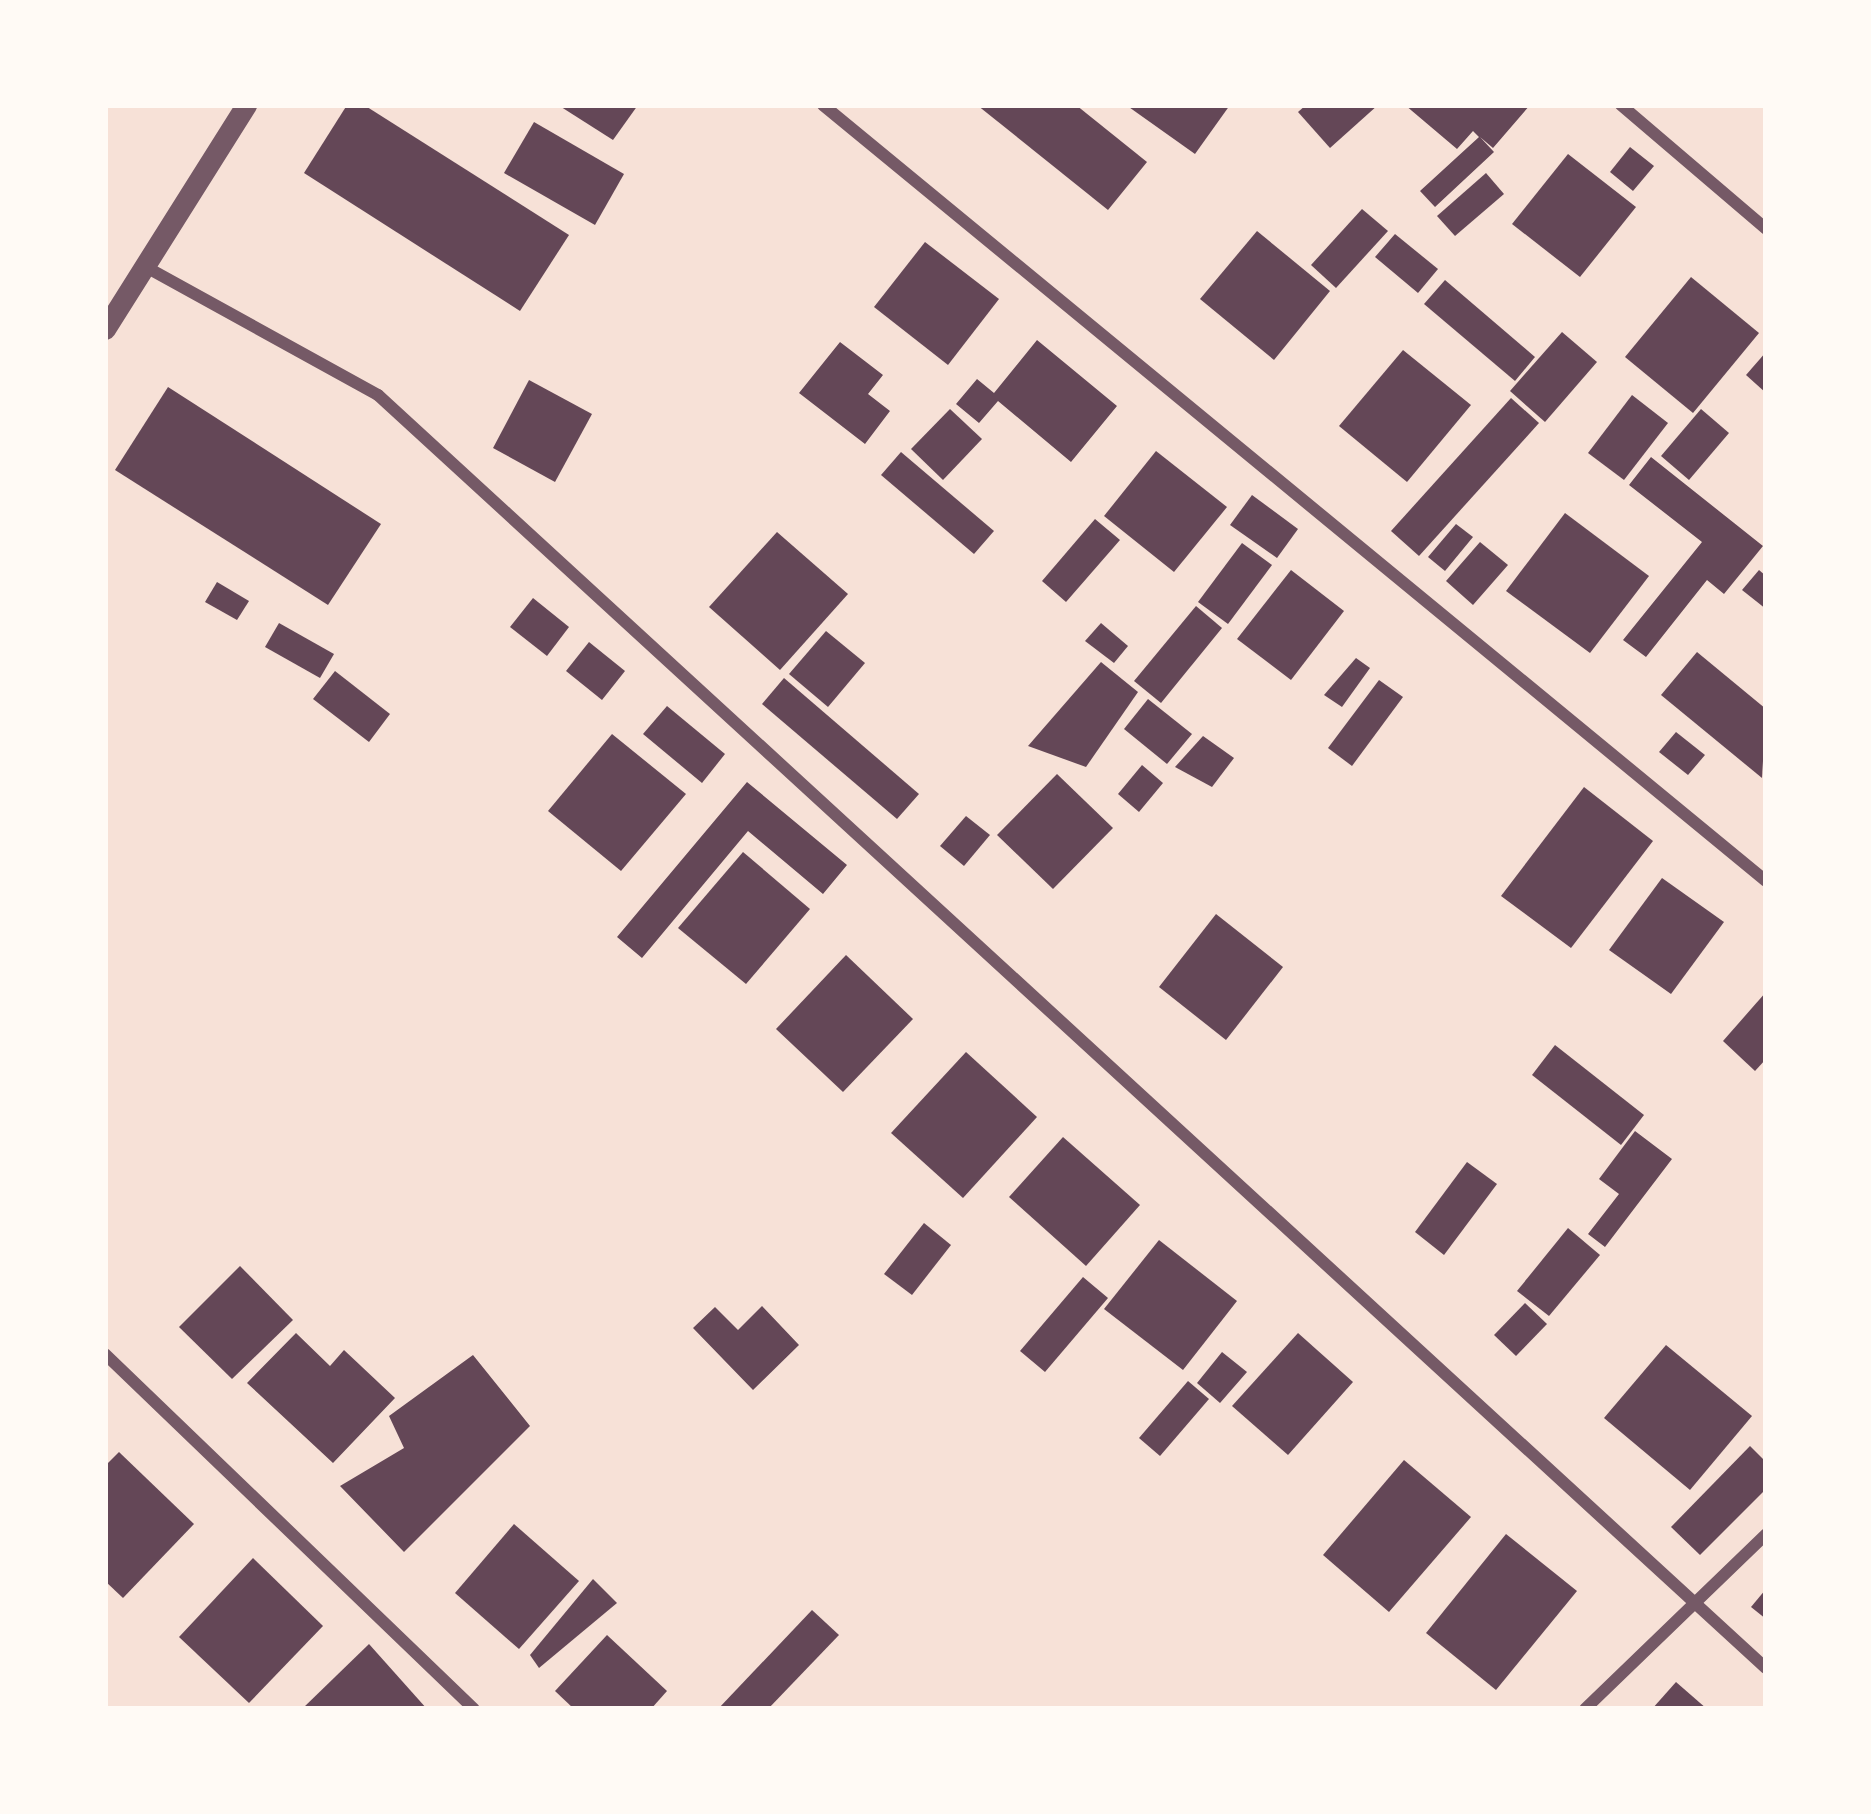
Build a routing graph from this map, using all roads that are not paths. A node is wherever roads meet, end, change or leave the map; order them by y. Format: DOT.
graph roads {
  1 [pos="246,105"];
  2 [pos="823,105"];
  3 [pos="1621,105"];
  4 [pos="1766,229"];
  5 [pos="146,267"];
  6 [pos="105,329"];
  7 [pos="1766,881"];
  8 [pos="105,1354"];
  9 [pos="1766,1534"];
  10 [pos="1694,1604"];
  11 [pos="1766,1668"];
  12 [pos="474,1709"];
  13 [pos="1585,1709"];
  1 -- 5 [label="street"];
  2 -- 7 [label="street"];
  3 -- 4 [label="street"];
  5 -- 6 [label="street"];
  5 -- 10 [label="street"];
  8 -- 12 [label="street"];
  9 -- 10 [label="street"];
  10 -- 11 [label="street"];
  10 -- 13 [label="street"];
}
